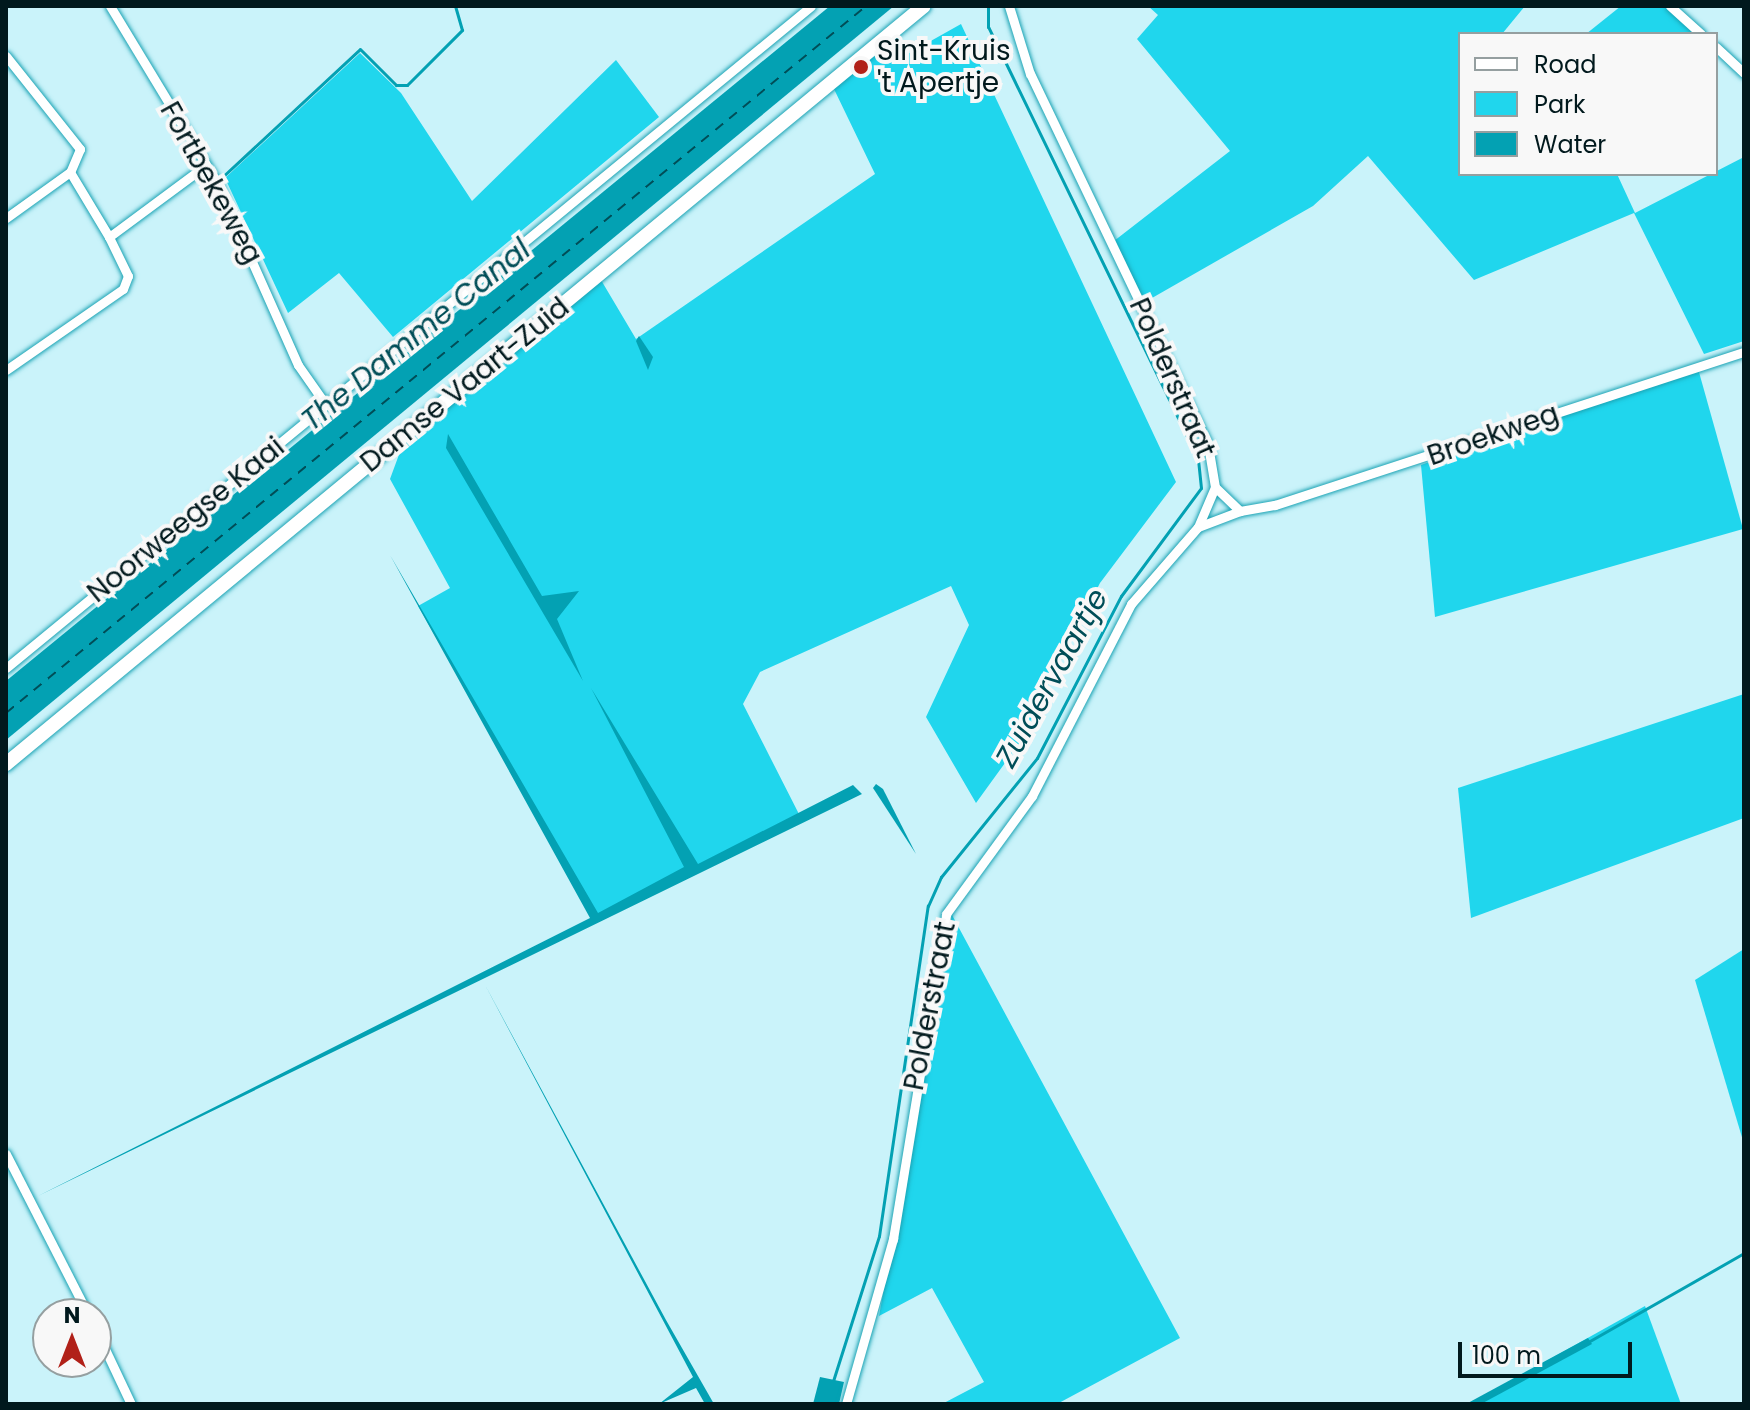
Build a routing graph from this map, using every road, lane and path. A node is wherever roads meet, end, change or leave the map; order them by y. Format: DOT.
graph roads {
  1 [pos="110,6"];
  2 [pos="811,6"];
  3 [pos="924,6"];
  4 [pos="1009,6"];
  5 [pos="1670,6"];
  6 [pos="1699,32"];
  7 [pos="1718,49"];
  8 [pos="6,56"];
  9 [pos="1744,73"];
  10 [pos="205,166"];
  11 [pos="70,172"];
  12 [pos="6,218"];
  13 [pos="109,237"];
  14 [pos="1744,352"];
  15 [pos="6,370"];
  16 [pos="326,405"];
  17 [pos="1215,487"];
  18 [pos="1240,511"];
  19 [pos="1198,527"];
  20 [pos="6,668"];
  21 [pos="6,764"];
  22 [pos="6,1154"];
  23 [pos="80,1298"];
  24 [pos="112,1364"];
  25 [pos="131,1404"];
  26 [pos="846,1404"];
  1 -- 10 [label="street, Fortbekeweg"];
  2 -- 16 [label="street, Noorweegse Kaai"];
  3 -- 21 [label="street, Damse Vaart-Zuid"];
  4 -- 17 [label="street, Polderstraat"];
  5 -- 6 [label="street"];
  7 -- 9 [label="street"];
  8 -- 11 [label="street"];
  10 -- 13 [label="street"];
  10 -- 16 [label="street, Fortbekeweg"];
  11 -- 12 [label="street"];
  11 -- 13 [label="street"];
  13 -- 15 [label="street"];
  14 -- 18 [label="street, Broekweg"];
  16 -- 20 [label="street, Noorweegse Kaai"];
  17 -- 18 [label="street"];
  17 -- 19 [label="street, Polderstraat"];
  18 -- 19 [label="street, Broekweg"];
  19 -- 26 [label="street, Polderstraat"];
  22 -- 23 [label="street"];
  24 -- 25 [label="street"];
}
